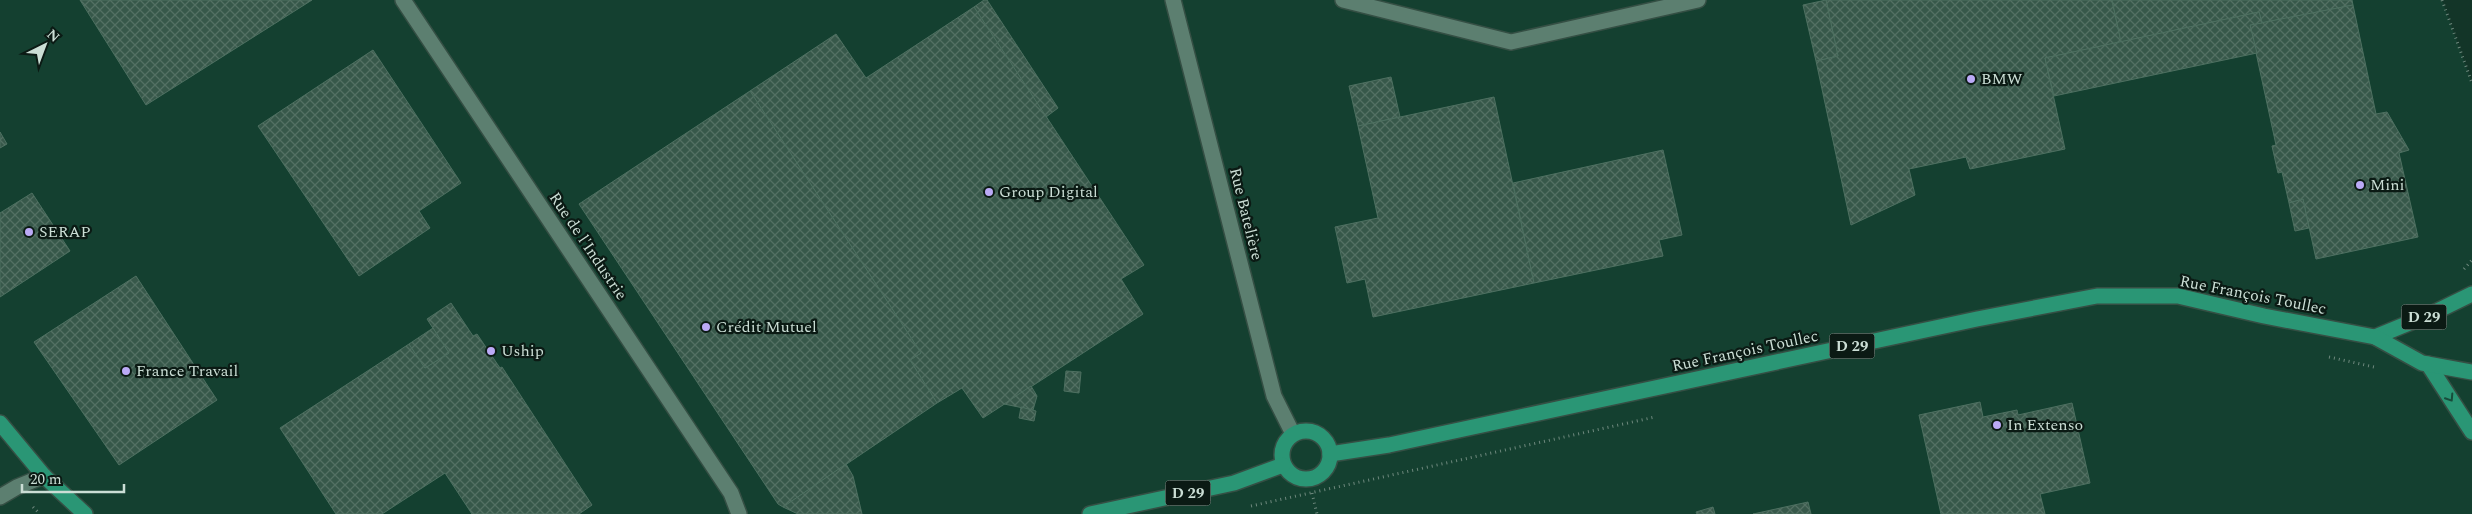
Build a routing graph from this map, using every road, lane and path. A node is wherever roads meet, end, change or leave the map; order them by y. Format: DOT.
graph roads {
  1 [pos="403,0"];
  2 [pos="1173,0"];
  3 [pos="1343,0"];
  4 [pos="1698,0"];
  5 [pos="2442,0"];
  6 [pos="2472,83"];
  7 [pos="2472,294"];
  8 [pos="2375,336"];
  9 [pos="2322,355"];
  10 [pos="2428,364"];
  11 [pos="2380,369"];
  12 [pos="2472,372"];
  13 [pos="1663,415"];
  14 [pos="0,423"];
  15 [pos="2472,432"];
  16 [pos="1293,434"];
  17 [pos="1330,454"];
  18 [pos="1283,465"];
  19 [pos="44,476"];
  20 [pos="1312,493"];
  21 [pos="0,497"];
  22 [pos="1244,508"];
  23 [pos="85,514"];
  24 [pos="738,514"];
  25 [pos="1090,514"];
  26 [pos="1317,514"];
  1 -- 24 [label="street, Rue de l'Industrie"];
  2 -- 16 [label="street, Rue Batelière"];
  3 -- 4 [label="street"];
  5 -- 6 [label="path"];
  7 -- 8 [label="main road, D 29"];
  8 -- 10 [label="main road, Rue François Toullec / D 29"];
  8 -- 17 [label="main road, Rue François Toullec / D 29"];
  9 -- 11 [label="path"];
  10 -- 12 [label="main road, Rue François Toullec / D 29"];
  10 -- 15 [label="main road, one-way"];
  13 -- 20 [label="path"];
  14 -- 19 [label="main road"];
  16 -- 17 [label="main road"];
  16 -- 18 [label="main road"];
  17 -- 18 [label="main road"];
  18 -- 25 [label="main road, D 29"];
  19 -- 21 [label="street"];
  19 -- 23 [label="main road"];
  20 -- 22 [label="path"];
  20 -- 26 [label="path"];
}
